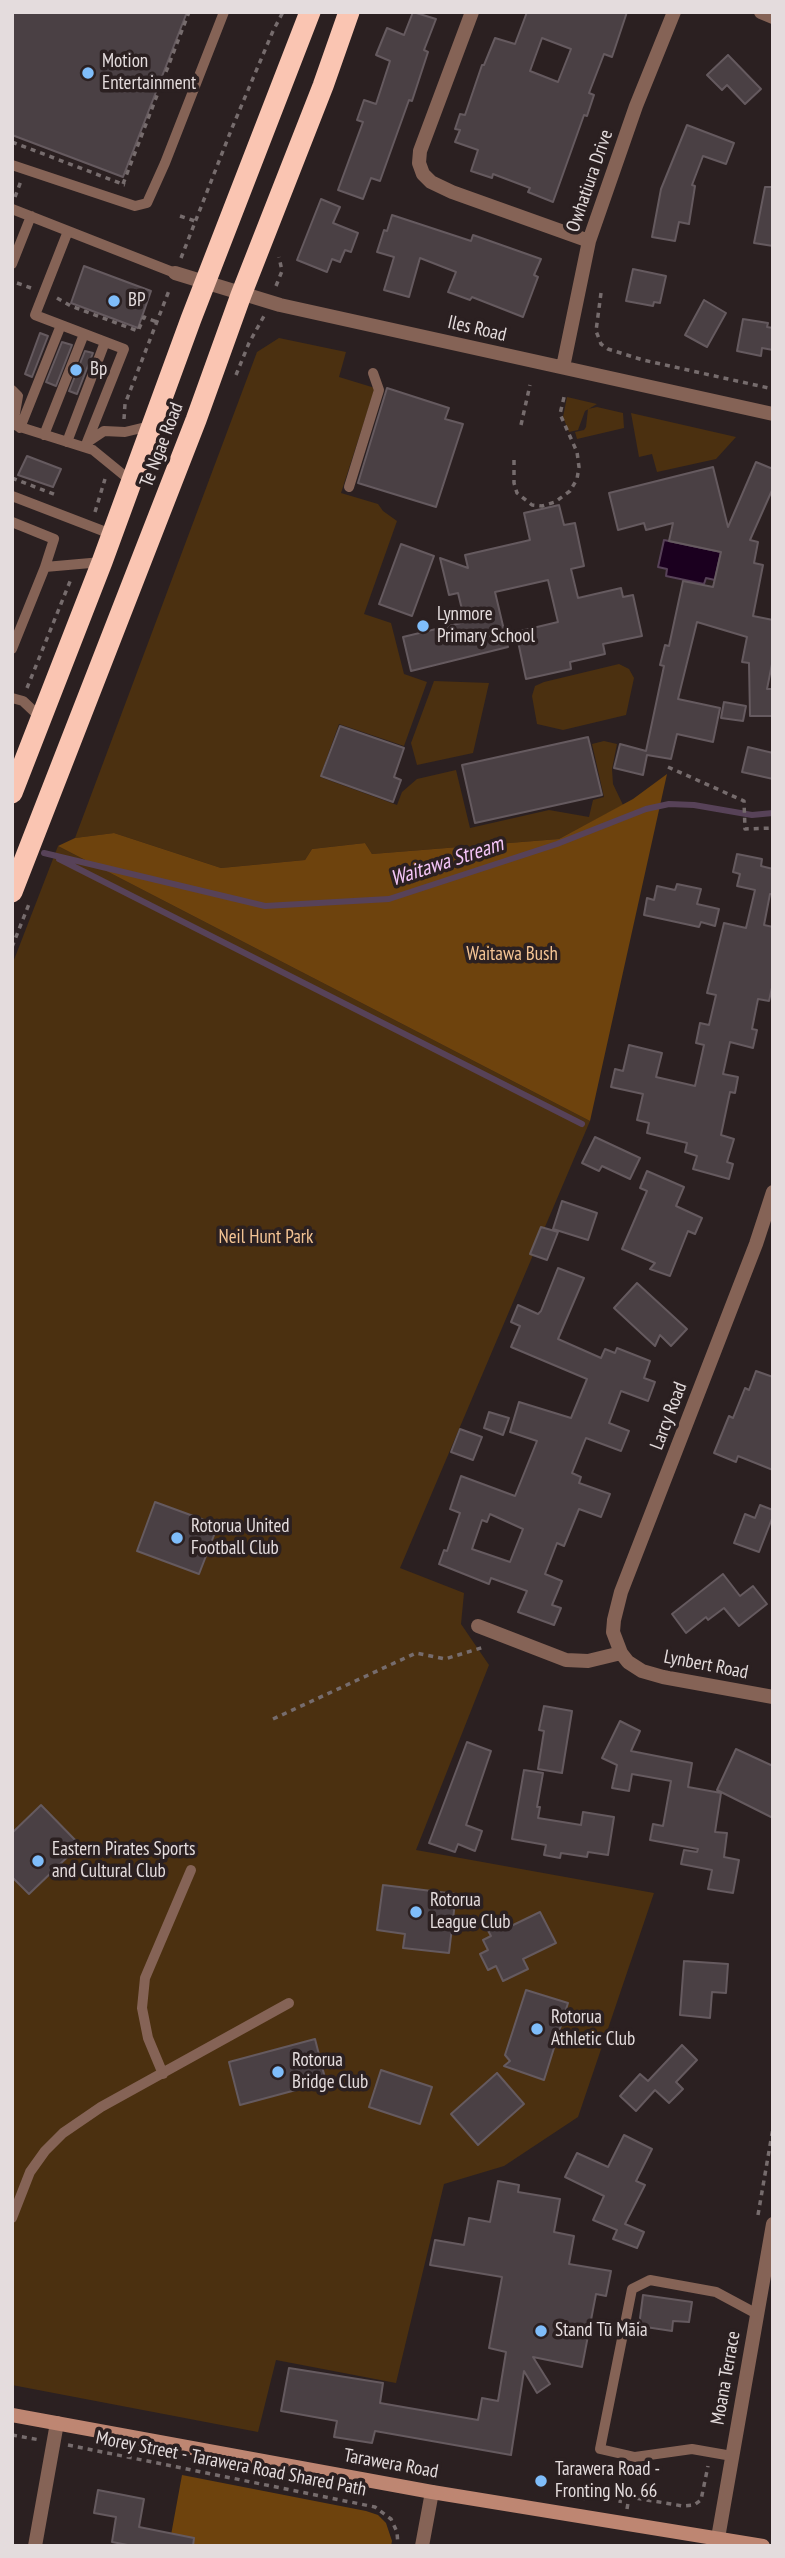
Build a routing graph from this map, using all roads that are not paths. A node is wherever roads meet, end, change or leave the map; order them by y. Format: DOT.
graph roads {
  1 [pos="224,12"];
  2 [pos="310,12"];
  3 [pos="349,12"];
  4 [pos="472,12"];
  5 [pos="674,12"];
  6 [pos="761,12"];
  7 [pos="773,17"];
  8 [pos="12,165"];
  9 [pos="13,205"];
  10 [pos="31,216"];
  11 [pos="68,231"];
  12 [pos="589,241"];
  13 [pos="12,264"];
  14 [pos="175,273"];
  15 [pos="205,283"];
  16 [pos="241,295"];
  17 [pos="61,325"];
  18 [pos="84,334"];
  19 [pos="105,342"];
  20 [pos="563,368"];
  21 [pos="373,373"];
  22 [pos="12,390"];
  23 [pos="773,414"];
  24 [pos="151,426"];
  25 [pos="20,428"];
  26 [pos="44,435"];
  27 [pos="67,442"];
  28 [pos="85,447"];
  29 [pos="131,481"];
  30 [pos="349,488"];
  31 [pos="12,496"];
  32 [pos="12,522"];
  33 [pos="111,534"];
  34 [pos="102,562"];
  35 [pos="45,567"];
  36 [pos="12,649"];
  37 [pos="12,698"];
  38 [pos="41,718"];
  39 [pos="12,793"];
  40 [pos="12,892"];
  41 [pos="773,1192"];
  42 [pos="478,1626"];
  43 [pos="621,1653"];
  44 [pos="773,1697"];
  45 [pos="191,1870"];
  46 [pos="289,2003"];
  47 [pos="163,2074"];
  48 [pos="12,2218"];
  49 [pos="773,2224"];
  50 [pos="757,2314"];
  51 [pos="12,2415"];
  52 [pos="57,2423"];
  53 [pos="732,2456"];
  54 [pos="432,2492"];
  55 [pos="718,2538"];
  56 [pos="35,2546"];
  57 [pos="422,2546"];
  58 [pos="763,2546"];
  1 -- 8 [label="lane"];
  2 -- 15 [label="highway, Te Ngae Road"];
  3 -- 16 [label="highway, Te Ngae Road"];
  4 -- 12 [label="street"];
  5 -- 12 [label="street, Owhatiura Drive"];
  6 -- 7 [label="street"];
  9 -- 10 [label="lane"];
  10 -- 11 [label="lane"];
  10 -- 13 [label="lane"];
  11 -- 14 [label="lane"];
  11 -- 17 [label="lane"];
  12 -- 20 [label="street, Owhatiura Drive"];
  14 -- 15 [label="street, Iles Road"];
  15 -- 16 [label="street, Iles Road"];
  15 -- 24 [label="highway, Te Ngae Road"];
  16 -- 20 [label="street, Iles Road"];
  16 -- 40 [label="highway, Te Ngae Road"];
  17 -- 18 [label="lane"];
  17 -- 25 [label="lane"];
  18 -- 19 [label="lane"];
  18 -- 26 [label="lane"];
  19 -- 27 [label="lane"];
  19 -- 28 [label="lane"];
  20 -- 23 [label="street, Iles Road"];
  21 -- 30 [label="lane"];
  22 -- 25 [label="lane"];
  24 -- 28 [label="lane"];
  24 -- 29 [label="highway, Te Ngae Road"];
  25 -- 26 [label="lane"];
  26 -- 27 [label="lane"];
  27 -- 28 [label="lane"];
  28 -- 29 [label="lane"];
  29 -- 33 [label="highway, Te Ngae Road"];
  31 -- 33 [label="lane"];
  32 -- 35 [label="lane"];
  33 -- 34 [label="highway, Te Ngae Road"];
  34 -- 35 [label="lane"];
  34 -- 38 [label="highway, Te Ngae Road"];
  35 -- 36 [label="lane"];
  37 -- 38 [label="lane"];
  38 -- 39 [label="highway, Te Ngae Road"];
  41 -- 43 [label="street, Larcy Road"];
  42 -- 43 [label="street"];
  43 -- 44 [label="street, Lynbert Road"];
  45 -- 47 [label="lane"];
  46 -- 47 [label="lane"];
  47 -- 48 [label="lane"];
  49 -- 50 [label="street, Moana Terrace"];
  50 -- 53 [label="street, Moana Terrace"];
  50 -- 53 [label="lane"];
  51 -- 52 [label="main road, Tarawera Road"];
  52 -- 54 [label="main road, Tarawera Road"];
  52 -- 56 [label="street"];
  53 -- 55 [label="street, Moana Terrace"];
  54 -- 55 [label="main road, Tarawera Road"];
  54 -- 57 [label="street"];
  55 -- 58 [label="main road, Tarawera Road"];
}
